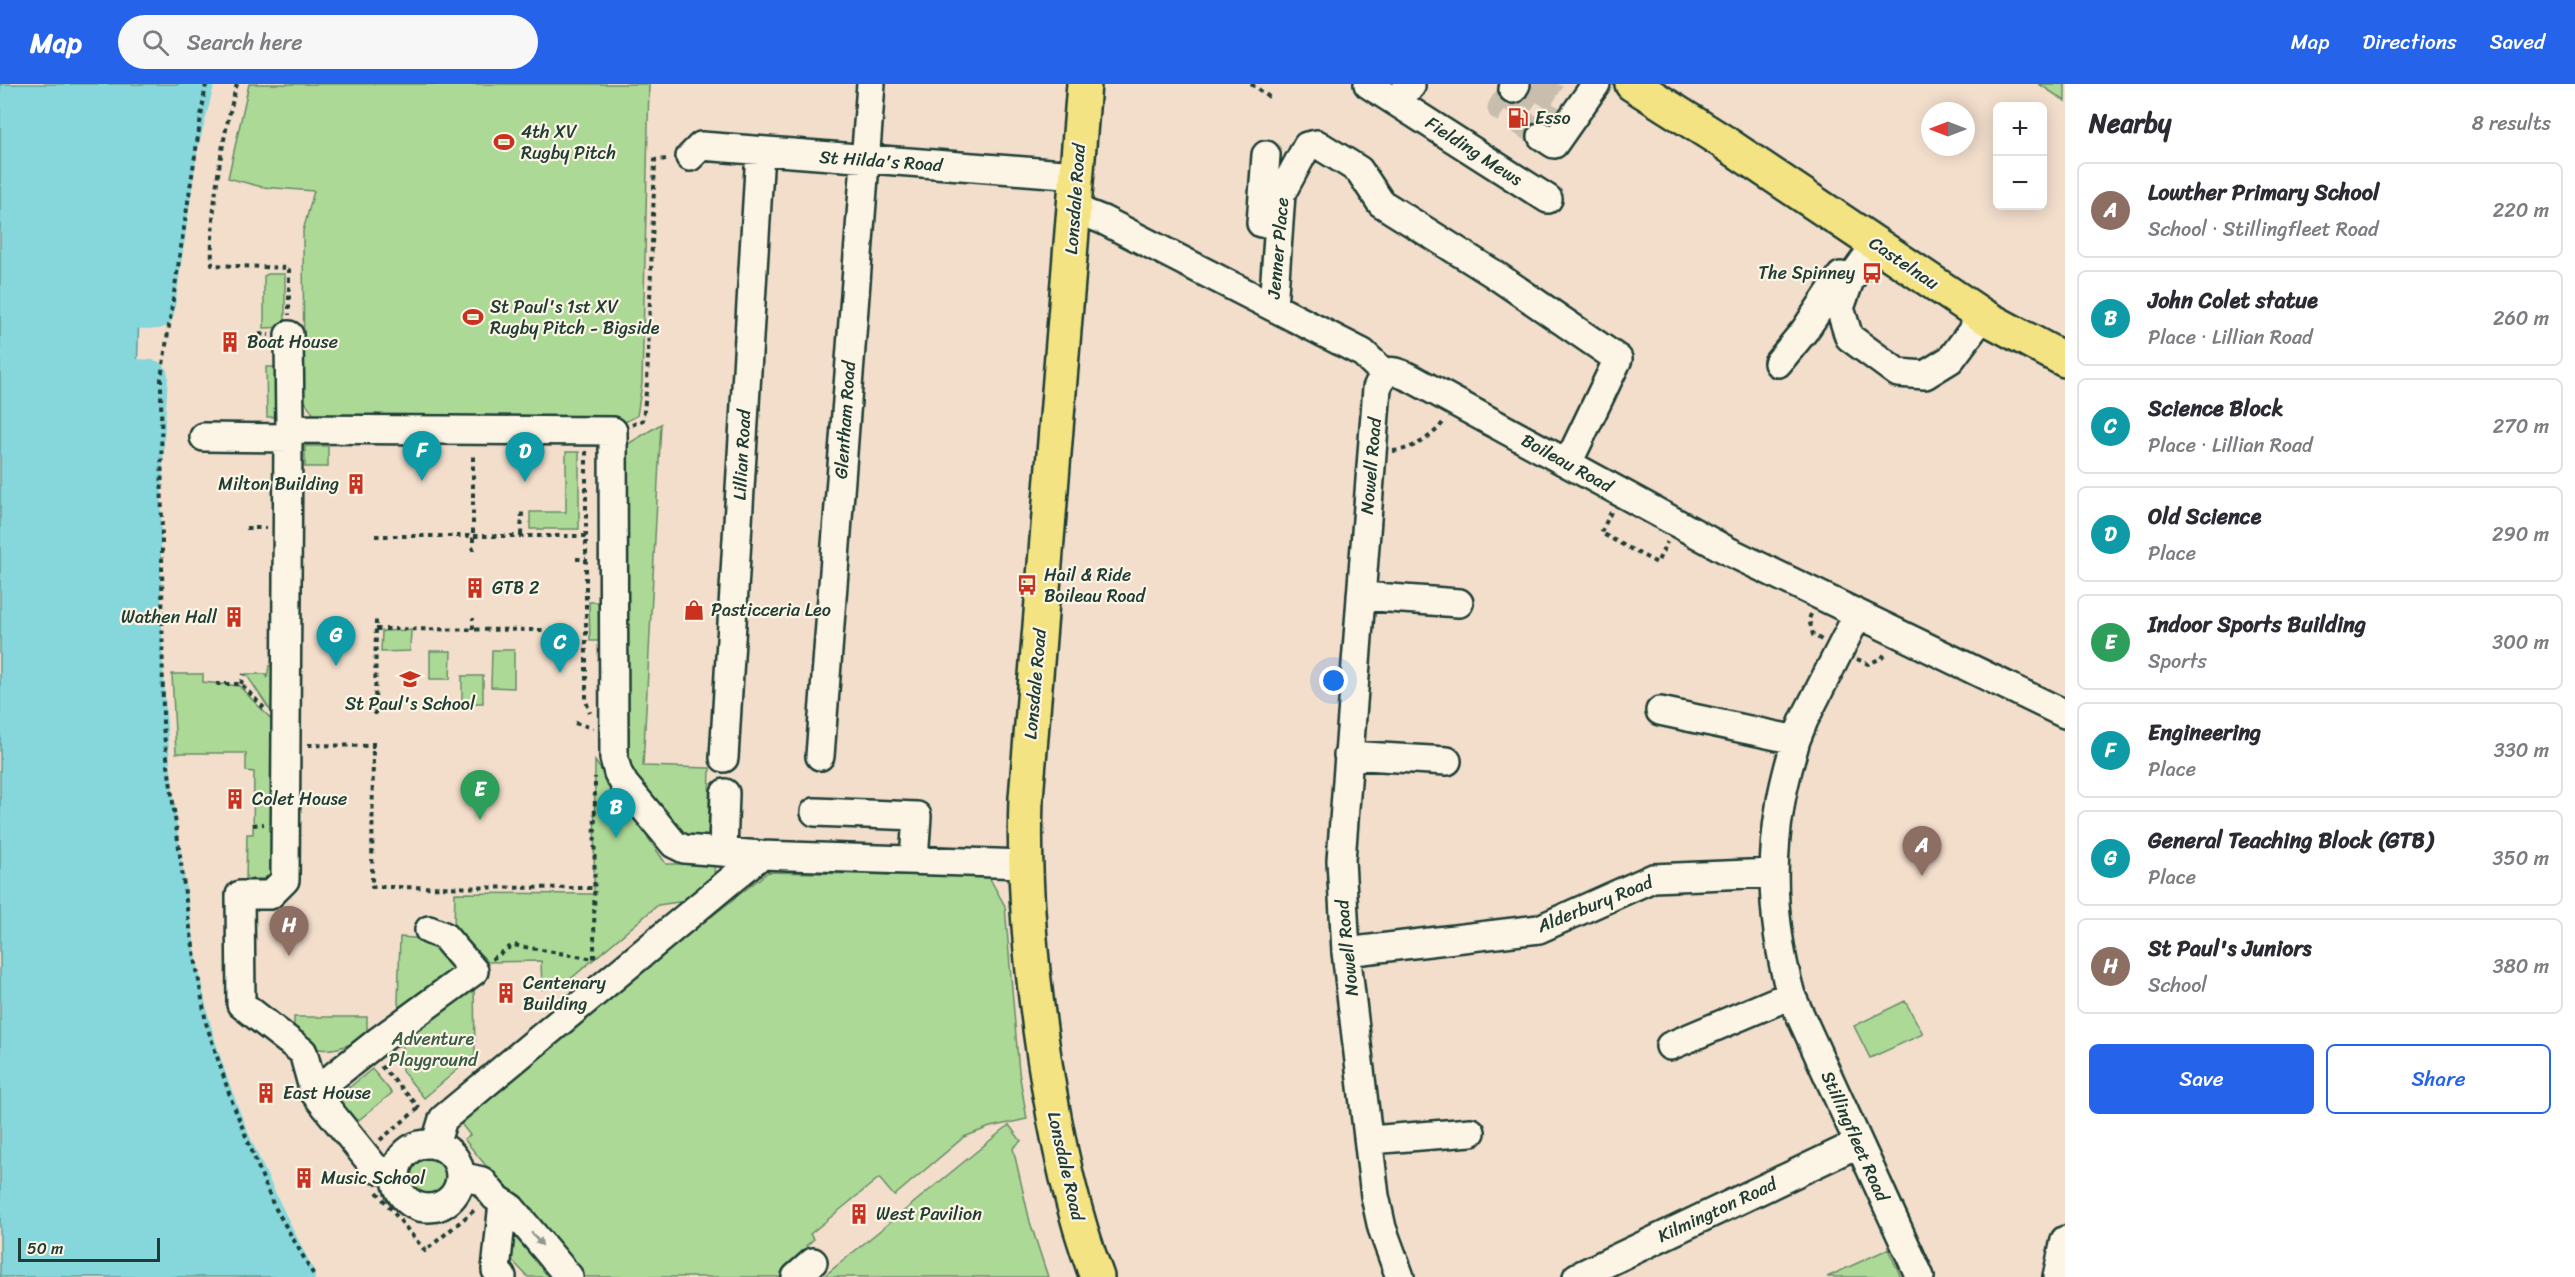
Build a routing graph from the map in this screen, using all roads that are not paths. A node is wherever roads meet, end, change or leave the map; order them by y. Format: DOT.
graph roads {
  1 [pos="871,84"];
  2 [pos="1084,84"];
  3 [pos="1368,84"];
  4 [pos="1596,84"];
  5 [pos="1632,84"];
  6 [pos="1407,90"];
  7 [pos="1560,120"];
  8 [pos="760,152"];
  9 [pos="1266,155"];
  10 [pos="690,157"];
  11 [pos="865,159"];
  12 [pos="1077,175"];
  13 [pos="1548,200"];
  14 [pos="1089,215"];
  15 [pos="1870,240"];
  16 [pos="1264,303"];
  17 [pos="1983,316"];
  18 [pos="290,335"];
  19 [pos="2065,360"];
  20 [pos="1778,363"];
  21 [pos="1384,374"];
  22 [pos="289,433"];
  23 [pos="204,437"];
  24 [pos="1568,463"];
  25 [pos="1361,596"];
  26 [pos="1459,603"];
  27 [pos="1858,614"];
  28 [pos="1660,711"];
  29 [pos="2065,714"];
  30 [pos="1796,740"];
  31 [pos="1348,755"];
  32 [pos="820,756"];
  33 [pos="724,758"];
  34 [pos="1447,761"];
  35 [pos="725,793"];
  36 [pos="723,851"];
  37 [pos="761,855"];
  38 [pos="809,856"];
  39 [pos="914,860"];
  40 [pos="1024,864"];
  41 [pos="1773,873"];
  42 [pos="429,930"];
  43 [pos="1346,952"];
  44 [pos="1791,995"];
  45 [pos="1670,1046"];
  46 [pos="315,1092"];
  47 [pos="1471,1132"];
  48 [pos="1370,1140"];
  49 [pos="1857,1144"];
  50 [pos="435,1145"];
  51 [pos="396,1172"];
  52 [pos="460,1176"];
  53 [pos="503,1203"];
  54 [pos="2065,1240"];
  55 [pos="502,1277"];
  56 [pos="569,1277"];
  57 [pos="1097,1277"];
  58 [pos="1400,1277"];
  59 [pos="1577,1277"];
  60 [pos="1920,1277"];
  61 [pos="2057,1277"];
  1 -- 11 [label="street, Glentham Road"];
  2 -- 12 [label="main road, Lonsdale Road"];
  3 -- 6 [label="street, Fielding Mews"];
  4 -- 7 [label="street"];
  5 -- 15 [label="main road, Castelnau"];
  6 -- 13 [label="street, Fielding Mews"];
  8 -- 10 [label="street, St Hilda's Road"];
  8 -- 11 [label="street, St Hilda's Road"];
  8 -- 33 [label="street, Lillian Road"];
  9 -- 16 [label="street"];
  11 -- 12 [label="street, St Hilda's Road"];
  11 -- 32 [label="street, Glentham Road"];
  12 -- 14 [label="main road, Lonsdale Road"];
  14 -- 16 [label="street"];
  14 -- 40 [label="main road, Lonsdale Road"];
  15 -- 17 [label="main road, Castelnau"];
  15 -- 17 [label="street"];
  15 -- 20 [label="street"];
  16 -- 21 [label="street"];
  16 -- 24 [label="street, Jenner Place"];
  17 -- 19 [label="main road, Castelnau"];
  18 -- 22 [label="street"];
  21 -- 24 [label="street, Boileau Road"];
  21 -- 25 [label="street, Nowell Road"];
  22 -- 23 [label="street"];
  22 -- 36 [label="street"];
  22 -- 46 [label="street"];
  24 -- 27 [label="street, Boileau Road"];
  25 -- 26 [label="street"];
  25 -- 31 [label="street, Nowell Road"];
  27 -- 29 [label="street, Boileau Road"];
  27 -- 30 [label="street, Stillingfleet Road"];
  28 -- 30 [label="street"];
  30 -- 41 [label="street, Stillingfleet Road"];
  31 -- 34 [label="street"];
  31 -- 43 [label="street, Nowell Road"];
  35 -- 36 [label="street"];
  36 -- 37 [label="street"];
  37 -- 38 [label="street"];
  37 -- 50 [label="street"];
  38 -- 39 [label="street"];
  38 -- 39 [label="street"];
  39 -- 40 [label="street"];
  40 -- 57 [label="main road, Lonsdale Road"];
  41 -- 43 [label="street, Alderbury Road"];
  41 -- 44 [label="street, Stillingfleet Road"];
  42 -- 46 [label="street"];
  43 -- 48 [label="street, Nowell Road"];
  44 -- 45 [label="street"];
  44 -- 49 [label="street, Stillingfleet Road"];
  46 -- 51 [label="street"];
  47 -- 48 [label="street"];
  48 -- 58 [label="street, Nowell Road"];
  49 -- 59 [label="street, Kilmington Road"];
  49 -- 60 [label="street, Stillingfleet Road"];
  50 -- 51 [label="street"];
  50 -- 52 [label="street"];
  51 -- 52 [label="street"];
  52 -- 53 [label="street"];
  53 -- 55 [label="street"];
  53 -- 56 [label="street, one-way"];
  54 -- 61 [label="street"];
}
